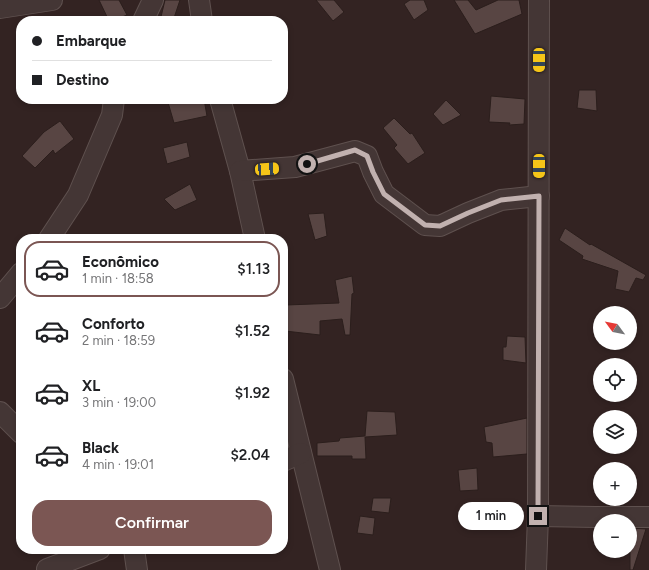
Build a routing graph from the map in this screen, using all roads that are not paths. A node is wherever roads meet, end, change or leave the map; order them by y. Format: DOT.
graph roads {
  1 [pos="52,0"];
  2 [pos="153,0"];
  3 [pos="199,0"];
  4 [pos="539,0"];
  5 [pos="0,8"];
  6 [pos="145,16"];
  7 [pos="201,16"];
  8 [pos="113,104"];
  9 [pos="221,104"];
  10 [pos="240,171"];
  11 [pos="539,196"];
  12 [pos="52,234"];
  13 [pos="254,234"];
  14 [pos="16,279"];
  15 [pos="0,298"];
  16 [pos="0,412"];
  17 [pos="288,422"];
  18 [pos="16,428"];
  19 [pos="292,457"];
  20 [pos="538,516"];
  21 [pos="649,517"];
  22 [pos="86,554"];
  23 [pos="135,554"];
  24 [pos="46,568"];
  25 [pos="137,570"];
  26 [pos="330,570"];
  27 [pos="536,570"];
  1 -- 5 [label="street"];
  2 -- 6 [label="street"];
  3 -- 7 [label="street"];
  4 -- 11 [label="street"];
  8 -- 12 [label="street"];
  9 -- 10 [label="street"];
  10 -- 11 [label="street"];
  10 -- 13 [label="street"];
  11 -- 20 [label="street"];
  14 -- 15 [label="street"];
  16 -- 18 [label="street"];
  17 -- 19 [label="street"];
  19 -- 26 [label="street"];
  20 -- 21 [label="street"];
  20 -- 27 [label="street"];
  22 -- 24 [label="street"];
  23 -- 25 [label="street"];
}
